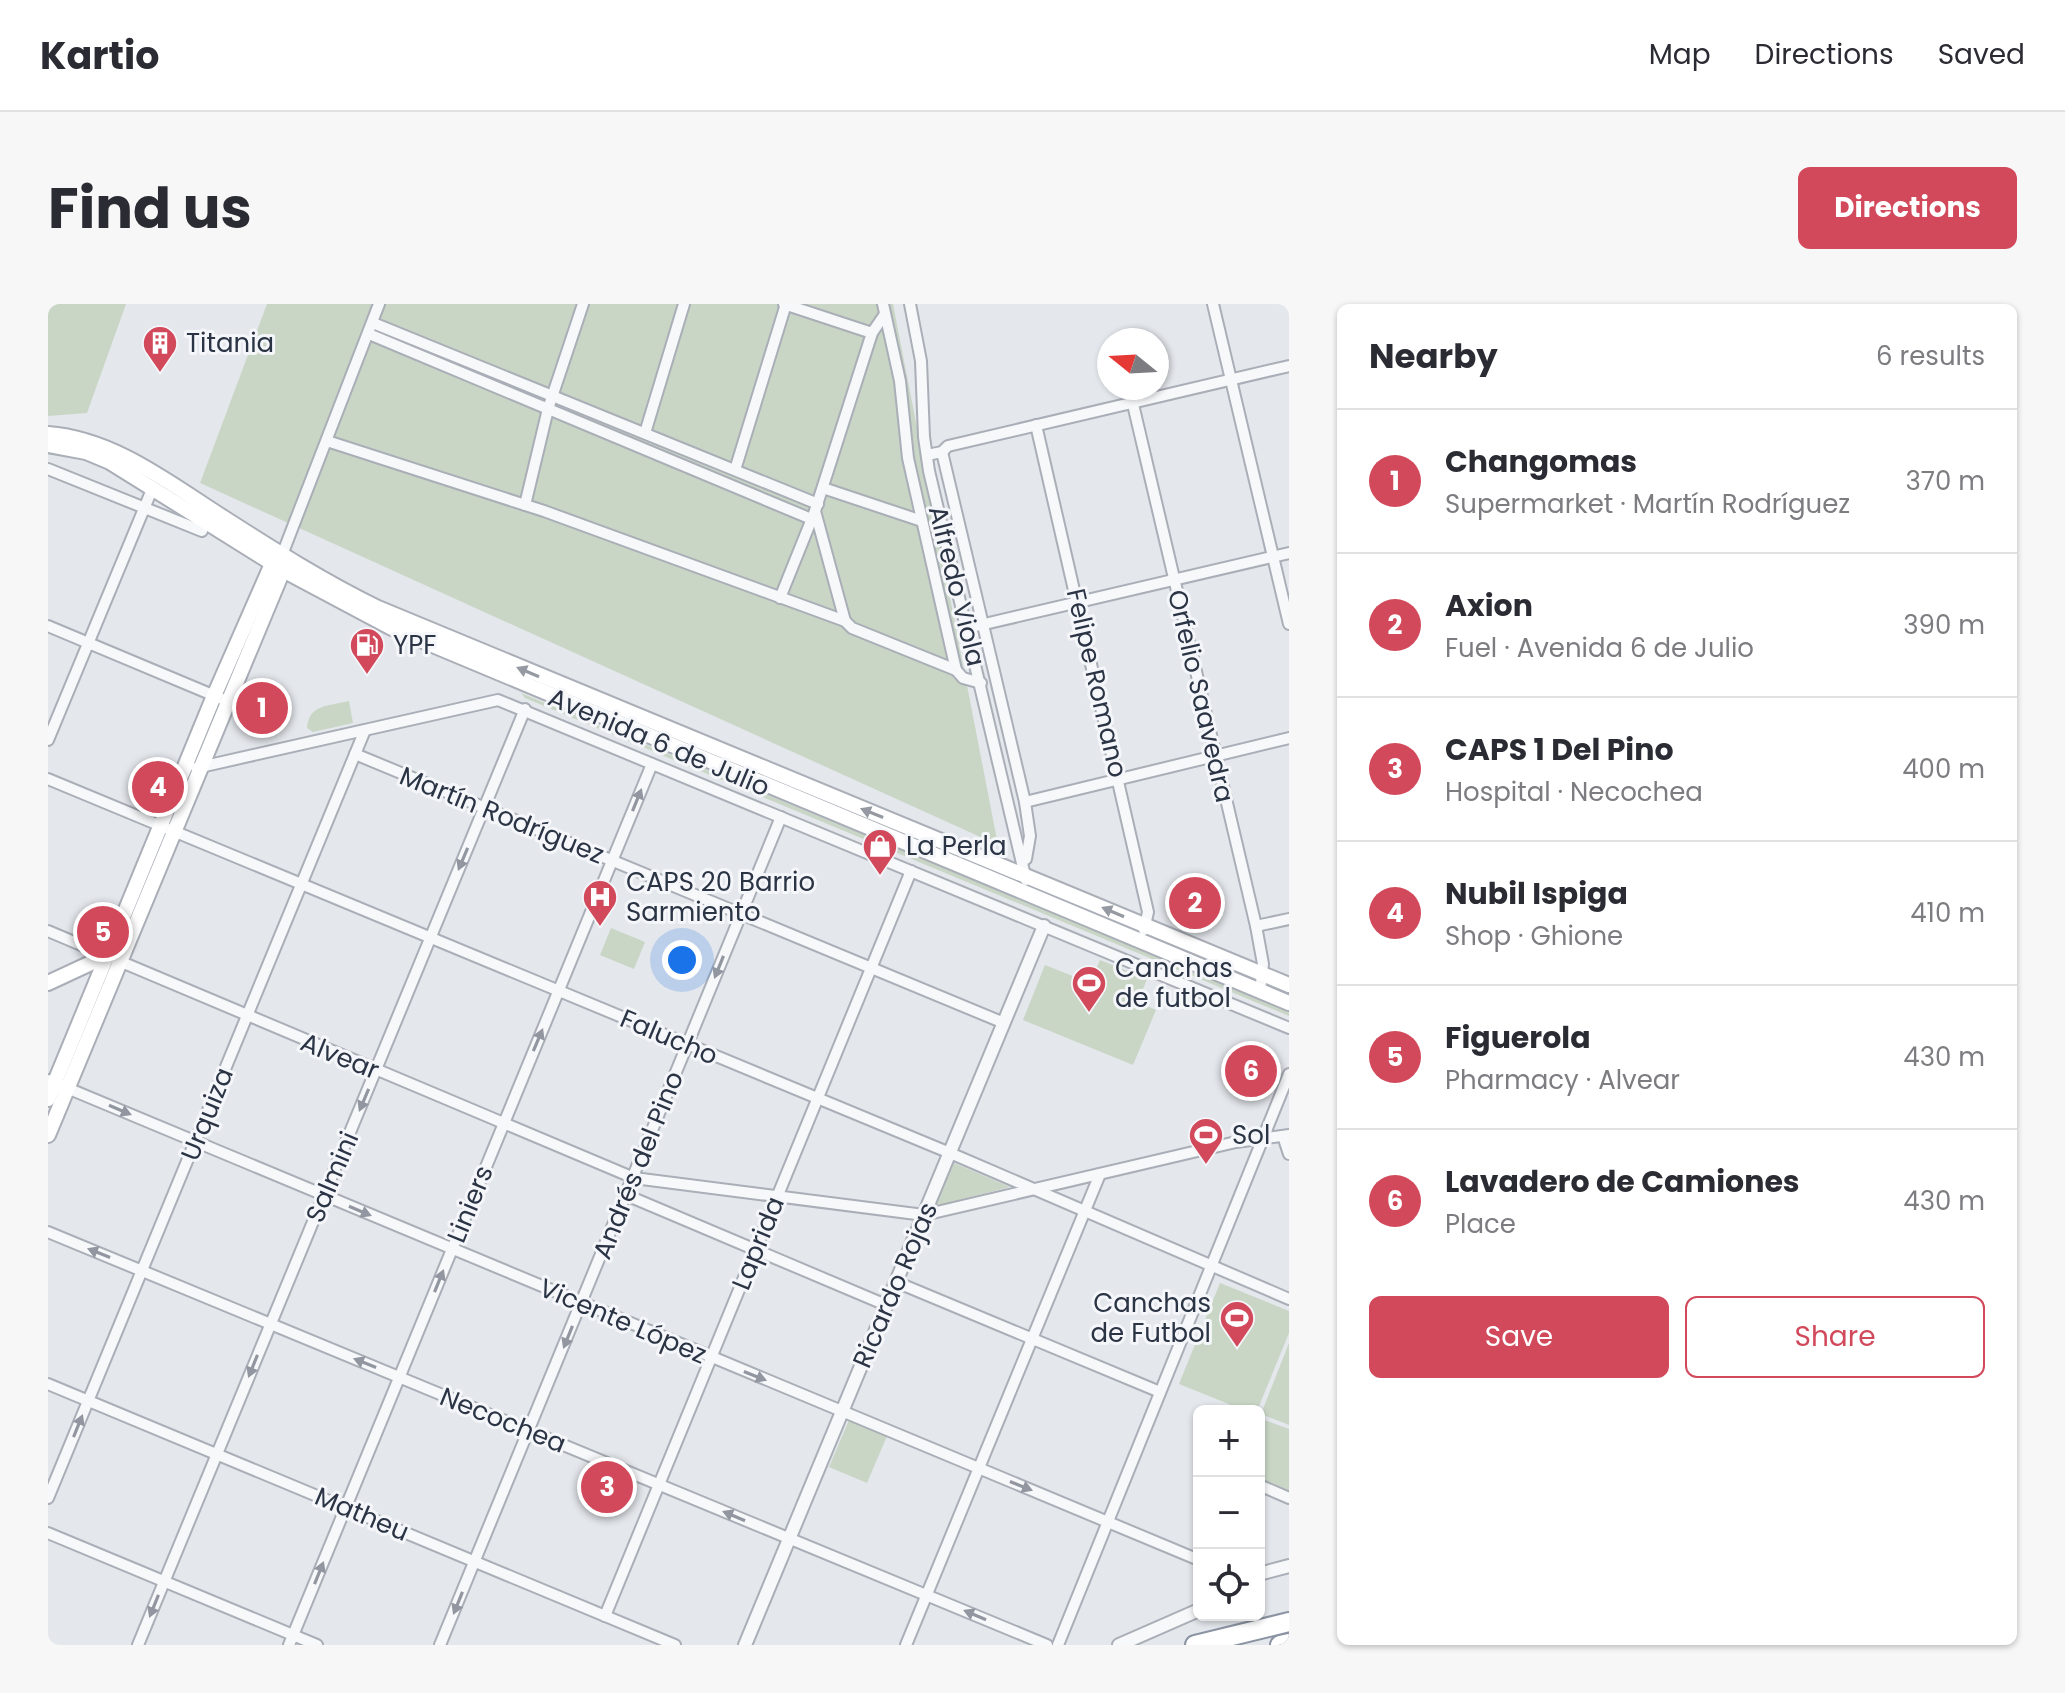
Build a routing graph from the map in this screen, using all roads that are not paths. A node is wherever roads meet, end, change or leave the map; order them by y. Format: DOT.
graph roads {
  1 [pos="379,304"];
  2 [pos="583,304"];
  3 [pos="684,304"];
  4 [pos="785,304"];
  5 [pos="910,304"];
  6 [pos="1213,304"];
  7 [pos="884,309"];
  8 [pos="373,323"];
  9 [pos="872,333"];
  10 [pos="369,334"];
  11 [pos="1289,366"];
  12 [pos="1231,380"];
  13 [pos="1169,393"];
  14 [pos="553,396"];
  15 [pos="1132,400"];
  16 [pos="548,409"];
  17 [pos="1036,425"];
  18 [pos="645,433"];
  19 [pos="48,434"];
  20 [pos="327,441"];
  21 [pos="48,445"];
  22 [pos="942,452"];
  23 [pos="927,455"];
  24 [pos="48,469"];
  25 [pos="735,470"];
  26 [pos="153,487"];
  27 [pos="823,488"];
  28 [pos="525,505"];
  29 [pos="144,508"];
  30 [pos="814,511"];
  31 [pos="922,521"];
  32 [pos="202,531"];
  33 [pos="1289,553"];
  34 [pos="1273,557"];
  35 [pos="280,560"];
  36 [pos="1173,578"];
  37 [pos="780,598"];
  38 [pos="1078,602"];
  39 [pos="845,621"];
  40 [pos="1289,624"];
  41 [pos="982,625"];
  42 [pos="48,626"];
  43 [pos="967,628"];
  44 [pos="88,643"];
  45 [pos="956,670"];
  46 [pos="981,683"];
  47 [pos="220,699"];
  48 [pos="525,709"];
  49 [pos="365,730"];
  50 [pos="1289,738"];
  51 [pos="48,740"];
  52 [pos="355,754"];
  53 [pos="1214,756"];
  54 [pos="652,764"];
  55 [pos="200,767"];
  56 [pos="183,771"];
  57 [pos="48,779"];
  58 [pos="1120,779"];
  59 [pos="1025,802"];
  60 [pos="484,808"];
  61 [pos="781,817"];
  62 [pos="167,828"];
  63 [pos="613,861"];
  64 [pos="1026,870"];
  65 [pos="911,871"];
  66 [pos="302,885"];
  67 [pos="1022,893"];
  68 [pos="741,914"];
  69 [pos="1289,919"];
  70 [pos="1045,926"];
  71 [pos="1146,926"];
  72 [pos="1256,926"];
  73 [pos="48,931"];
  74 [pos="430,938"];
  75 [pos="1139,941"];
  76 [pos="113,959"];
  77 [pos="871,967"];
  78 [pos="1262,974"];
  79 [pos="48,983"];
  80 [pos="1289,985"];
  81 [pos="559,991"];
  82 [pos="1260,992"];
  83 [pos="1289,1003"];
  84 [pos="247,1017"];
  85 [pos="1004,1023"];
  86 [pos="1289,1028"];
  87 [pos="688,1044"];
  88 [pos="376,1071"];
  89 [pos="1289,1074"];
  90 [pos="57,1084"];
  91 [pos="817,1098"];
  92 [pos="48,1099"];
  93 [pos="503,1123"];
  94 [pos="48,1135"];
  95 [pos="1286,1136"];
  96 [pos="1262,1140"];
  97 [pos="195,1142"];
  98 [pos="951,1153"];
  99 [pos="1289,1154"];
  100 [pos="1100,1174"];
  101 [pos="634,1178"];
  102 [pos="1028,1189"];
  103 [pos="778,1194"];
  104 [pos="626,1195"];
  105 [pos="324,1196"];
  106 [pos="1084,1213"];
  107 [pos="926,1214"];
  108 [pos="48,1232"];
  109 [pos="452,1250"];
  110 [pos="755,1250"];
  111 [pos="1211,1266"];
  112 [pos="142,1271"];
  113 [pos="897,1282"];
  114 [pos="1289,1299"];
  115 [pos="581,1304"];
  116 [pos="886,1305"];
  117 [pos="271,1324"];
  118 [pos="1033,1338"];
  119 [pos="711,1358"];
  120 [pos="399,1377"];
  121 [pos="48,1384"];
  122 [pos="1160,1392"];
  123 [pos="89,1400"];
  124 [pos="843,1413"];
  125 [pos="529,1431"];
  126 [pos="217,1454"];
  127 [pos="979,1468"];
  128 [pos="659,1484"];
  129 [pos="1265,1488"];
  130 [pos="48,1498"];
  131 [pos="1289,1498"];
  132 [pos="346,1508"];
  133 [pos="1108,1522"];
  134 [pos="48,1533"];
  135 [pos="791,1539"];
  136 [pos="1193,1557"];
  137 [pos="475,1561"];
  138 [pos="1289,1566"];
  139 [pos="1265,1572"];
  140 [pos="164,1581"];
  141 [pos="927,1595"];
  142 [pos="1193,1613"];
  143 [pos="605,1616"];
  144 [pos="1289,1622"];
  145 [pos="291,1640"];
  146 [pos="1289,1643"];
  147 [pos="138,1645"];
  148 [pos="317,1645"];
  149 [pos="440,1645"];
  150 [pos="675,1645"];
  151 [pos="747,1645"];
  152 [pos="906,1645"];
  153 [pos="1047,1645"];
  154 [pos="1058,1645"];
  155 [pos="1119,1645"];
  156 [pos="1195,1645"];
  157 [pos="1280,1645"];
  1 -- 8 [label="street"];
  2 -- 14 [label="street"];
  3 -- 18 [label="street"];
  4 -- 9 [label="street"];
  4 -- 25 [label="street"];
  5 -- 23 [label="street, Alfredo Viola"];
  6 -- 12 [label="street"];
  7 -- 9 [label="street"];
  7 -- 31 [label="street"];
  8 -- 10 [label="street"];
  8 -- 14 [label="street"];
  9 -- 27 [label="street"];
  10 -- 16 [label="street"];
  10 -- 20 [label="street"];
  11 -- 12 [label="street"];
  12 -- 13 [label="street"];
  12 -- 34 [label="street"];
  14 -- 16 [label="street"];
  14 -- 18 [label="street"];
  15 -- 17 [label="street"];
  15 -- 36 [label="street, Orfelio Saavedra"];
  16 -- 28 [label="street"];
  16 -- 30 [label="street"];
  17 -- 22 [label="street"];
  17 -- 38 [label="street, Felipe Romano"];
  18 -- 25 [label="street"];
  19 -- 35 [label="main road, Avenida 6 de Julio"];
  20 -- 28 [label="street"];
  20 -- 35 [label="street"];
  21 -- 26 [label="main road, Avenida 6 de Julio"];
  22 -- 23 [label="street"];
  22 -- 41 [label="street, Alfredo Viola"];
  23 -- 43 [label="street, Alfredo Viola"];
  24 -- 29 [label="street"];
  25 -- 30 [label="street"];
  26 -- 29 [label="street"];
  26 -- 35 [label="main road, Avenida 6 de Julio"];
  27 -- 30 [label="street"];
  27 -- 31 [label="street"];
  28 -- 37 [label="street"];
  29 -- 32 [label="street"];
  29 -- 44 [label="street"];
  30 -- 37 [label="street"];
  30 -- 39 [label="street"];
  31 -- 45 [label="street"];
  33 -- 34 [label="street"];
  34 -- 36 [label="street"];
  34 -- 40 [label="street"];
  35 -- 47 [label="main road"];
  64 -- 35 [label="main road, Avenida 6 de Julio, one-way"];
  35 -- 67 [label="main road, Avenida 6 de Julio"];
  36 -- 38 [label="street"];
  36 -- 53 [label="street, Orfelio Saavedra"];
  37 -- 39 [label="street"];
  38 -- 41 [label="street"];
  38 -- 58 [label="street, Felipe Romano"];
  39 -- 45 [label="street"];
  41 -- 43 [label="street"];
  41 -- 59 [label="street, Alfredo Viola"];
  42 -- 44 [label="street"];
  43 -- 46 [label="street, Alfredo Viola"];
  44 -- 47 [label="street"];
  44 -- 51 [label="street"];
  45 -- 46 [label="street"];
  46 -- 64 [label="street, Alfredo Viola"];
  47 -- 55 [label="main road"];
  47 -- 56 [label="main road"];
  48 -- 49 [label="street"];
  48 -- 54 [label="street"];
  48 -- 60 [label="street, Salmini"];
  49 -- 52 [label="street, Urquiza"];
  49 -- 55 [label="street"];
  50 -- 53 [label="street"];
  52 -- 60 [label="street, Martín Rodríguez"];
  52 -- 66 [label="street, Urquiza"];
  53 -- 58 [label="street"];
  53 -- 72 [label="street, Orfelio Saavedra"];
  54 -- 61 [label="street"];
  63 -- 54 [label="street, Liniers, one-way"];
  55 -- 56 [label="street"];
  55 -- 62 [label="main road"];
  56 -- 62 [label="main road"];
  57 -- 62 [label="street, Falucho"];
  58 -- 59 [label="street"];
  58 -- 71 [label="street, Felipe Romano"];
  59 -- 64 [label="street, Alfredo Viola"];
  60 -- 63 [label="street, Martín Rodríguez"];
  60 -- 74 [label="street, Salmini, one-way"];
  61 -- 65 [label="street"];
  61 -- 68 [label="street, Andrés del Pino"];
  62 -- 66 [label="street, Falucho"];
  62 -- 76 [label="main road"];
  63 -- 68 [label="street, Martín Rodríguez"];
  63 -- 81 [label="street, Liniers"];
  64 -- 67 [label="street, Alfredo Viola"];
  71 -- 64 [label="main road, Avenida 6 de Julio, one-way"];
  65 -- 70 [label="street"];
  65 -- 77 [label="street, Laprida"];
  66 -- 74 [label="street, Falucho"];
  66 -- 84 [label="street, Urquiza"];
  67 -- 75 [label="main road, Avenida 6 de Julio"];
  68 -- 77 [label="street, Martín Rodríguez"];
  68 -- 87 [label="street, Andrés del Pino, one-way"];
  69 -- 72 [label="street"];
  70 -- 85 [label="street, Ricardo Rojas"];
  70 -- 86 [label="street"];
  70 -- 98 [label="street, Ricardo Rojas"];
  71 -- 75 [label="street, Felipe Romano"];
  71 -- 78 [label="main road, Avenida 6 de Julio"];
  72 -- 78 [label="street, Orfelio Saavedra"];
  73 -- 76 [label="street, Alvear"];
  74 -- 81 [label="street, Falucho"];
  74 -- 88 [label="street, Salmini"];
  75 -- 82 [label="main road, Avenida 6 de Julio"];
  76 -- 79 [label="main road"];
  76 -- 84 [label="street, Alvear"];
  76 -- 90 [label="main road"];
  77 -- 85 [label="street, Martín Rodríguez"];
  77 -- 91 [label="street, Laprida"];
  78 -- 80 [label="main road, Avenida 6 de Julio"];
  78 -- 82 [label="street, Orfelio Saavedra"];
  81 -- 87 [label="street, Falucho"];
  93 -- 81 [label="street, Liniers, one-way"];
  82 -- 83 [label="main road, Avenida 6 de Julio"];
  84 -- 88 [label="street, Alvear"];
  84 -- 97 [label="street, Urquiza"];
  85 -- 98 [label="street, Ricardo Rojas"];
  87 -- 91 [label="street, Falucho"];
  87 -- 101 [label="street, Andrés del Pino"];
  88 -- 93 [label="street, Alvear"];
  88 -- 105 [label="street, Salmini, one-way"];
  89 -- 96 [label="street"];
  90 -- 92 [label="main road"];
  90 -- 94 [label="main road"];
  90 -- 97 [label="street, Vicente López, one-way"];
  91 -- 98 [label="street, Falucho"];
  91 -- 103 [label="street, Laprida"];
  93 -- 101 [label="street, Alvear"];
  93 -- 109 [label="street, Liniers"];
  95 -- 96 [label="street"];
  95 -- 99 [label="street"];
  96 -- 100 [label="street"];
  96 -- 111 [label="street"];
  97 -- 105 [label="street, Vicente López"];
  97 -- 112 [label="street, Urquiza"];
  98 -- 102 [label="street, Falucho"];
  98 -- 107 [label="street, Ricardo Rojas"];
  100 -- 102 [label="street"];
  100 -- 106 [label="street"];
  101 -- 103 [label="street, Alvear"];
  101 -- 104 [label="street, Andrés del Pino"];
  102 -- 106 [label="street, Falucho"];
  102 -- 107 [label="street"];
  103 -- 107 [label="street, Alvear"];
  103 -- 110 [label="street, Laprida"];
  104 -- 110 [label="street"];
  104 -- 115 [label="street, Andrés del Pino"];
  105 -- 109 [label="street, Vicente López, one-way"];
  105 -- 117 [label="street, Salmini"];
  106 -- 111 [label="street, Falucho"];
  106 -- 118 [label="street"];
  107 -- 113 [label="street, Ricardo Rojas"];
  112 -- 108 [label="street, Necochea, one-way"];
  109 -- 115 [label="street, Vicente López"];
  120 -- 109 [label="street, Liniers, one-way"];
  110 -- 116 [label="street"];
  110 -- 119 [label="street, Laprida"];
  111 -- 114 [label="street, Falucho"];
  111 -- 122 [label="street"];
  112 -- 117 [label="street, Necochea"];
  112 -- 123 [label="street, Urquiza"];
  113 -- 116 [label="street, Ricardo Rojas"];
  113 -- 118 [label="street"];
  113 -- 124 [label="street, Ricardo Rojas"];
  115 -- 119 [label="street, Vicente López"];
  115 -- 125 [label="street, Andrés del Pino, one-way"];
  116 -- 124 [label="street, Ricardo Rojas"];
  120 -- 117 [label="street, Necochea, one-way"];
  117 -- 126 [label="street, Salmini, one-way"];
  118 -- 122 [label="street"];
  118 -- 127 [label="street"];
  119 -- 124 [label="street, Vicente López, one-way"];
  119 -- 128 [label="street, Laprida"];
  120 -- 125 [label="street, Necochea"];
  120 -- 132 [label="street, Liniers"];
  121 -- 123 [label="street, Matheu"];
  122 -- 133 [label="street"];
  123 -- 126 [label="street, Matheu"];
  130 -- 123 [label="street, Urquiza, one-way"];
  124 -- 127 [label="street, Vicente López"];
  124 -- 135 [label="street, Ricardo Rojas"];
  125 -- 128 [label="street, Necochea"];
  125 -- 137 [label="street, Andrés del Pino"];
  126 -- 132 [label="street, Matheu"];
  126 -- 140 [label="street, Salmini"];
  127 -- 133 [label="street, Vicente López, one-way"];
  127 -- 141 [label="street"];
  135 -- 128 [label="street, Necochea, one-way"];
  128 -- 143 [label="street, Laprida"];
  129 -- 131 [label="street"];
  132 -- 137 [label="street, Matheu"];
  145 -- 132 [label="street, Liniers, one-way"];
  133 -- 136 [label="street, Vicente López"];
  133 -- 154 [label="street"];
  134 -- 140 [label="street"];
  135 -- 141 [label="street, Necochea"];
  135 -- 151 [label="street, Ricardo Rojas"];
  137 -- 143 [label="street, Matheu"];
  137 -- 149 [label="street, Andrés del Pino, one-way"];
  138 -- 139 [label="street"];
  140 -- 145 [label="street"];
  140 -- 147 [label="street, Salmini, one-way"];
  141 -- 152 [label="street"];
  153 -- 141 [label="street, Necochea, one-way"];
  142 -- 155 [label="street"];
  143 -- 150 [label="street, Matheu"];
  144 -- 156 [label="highway"];
  145 -- 148 [label="street"];
  146 -- 157 [label="highway"];
}
